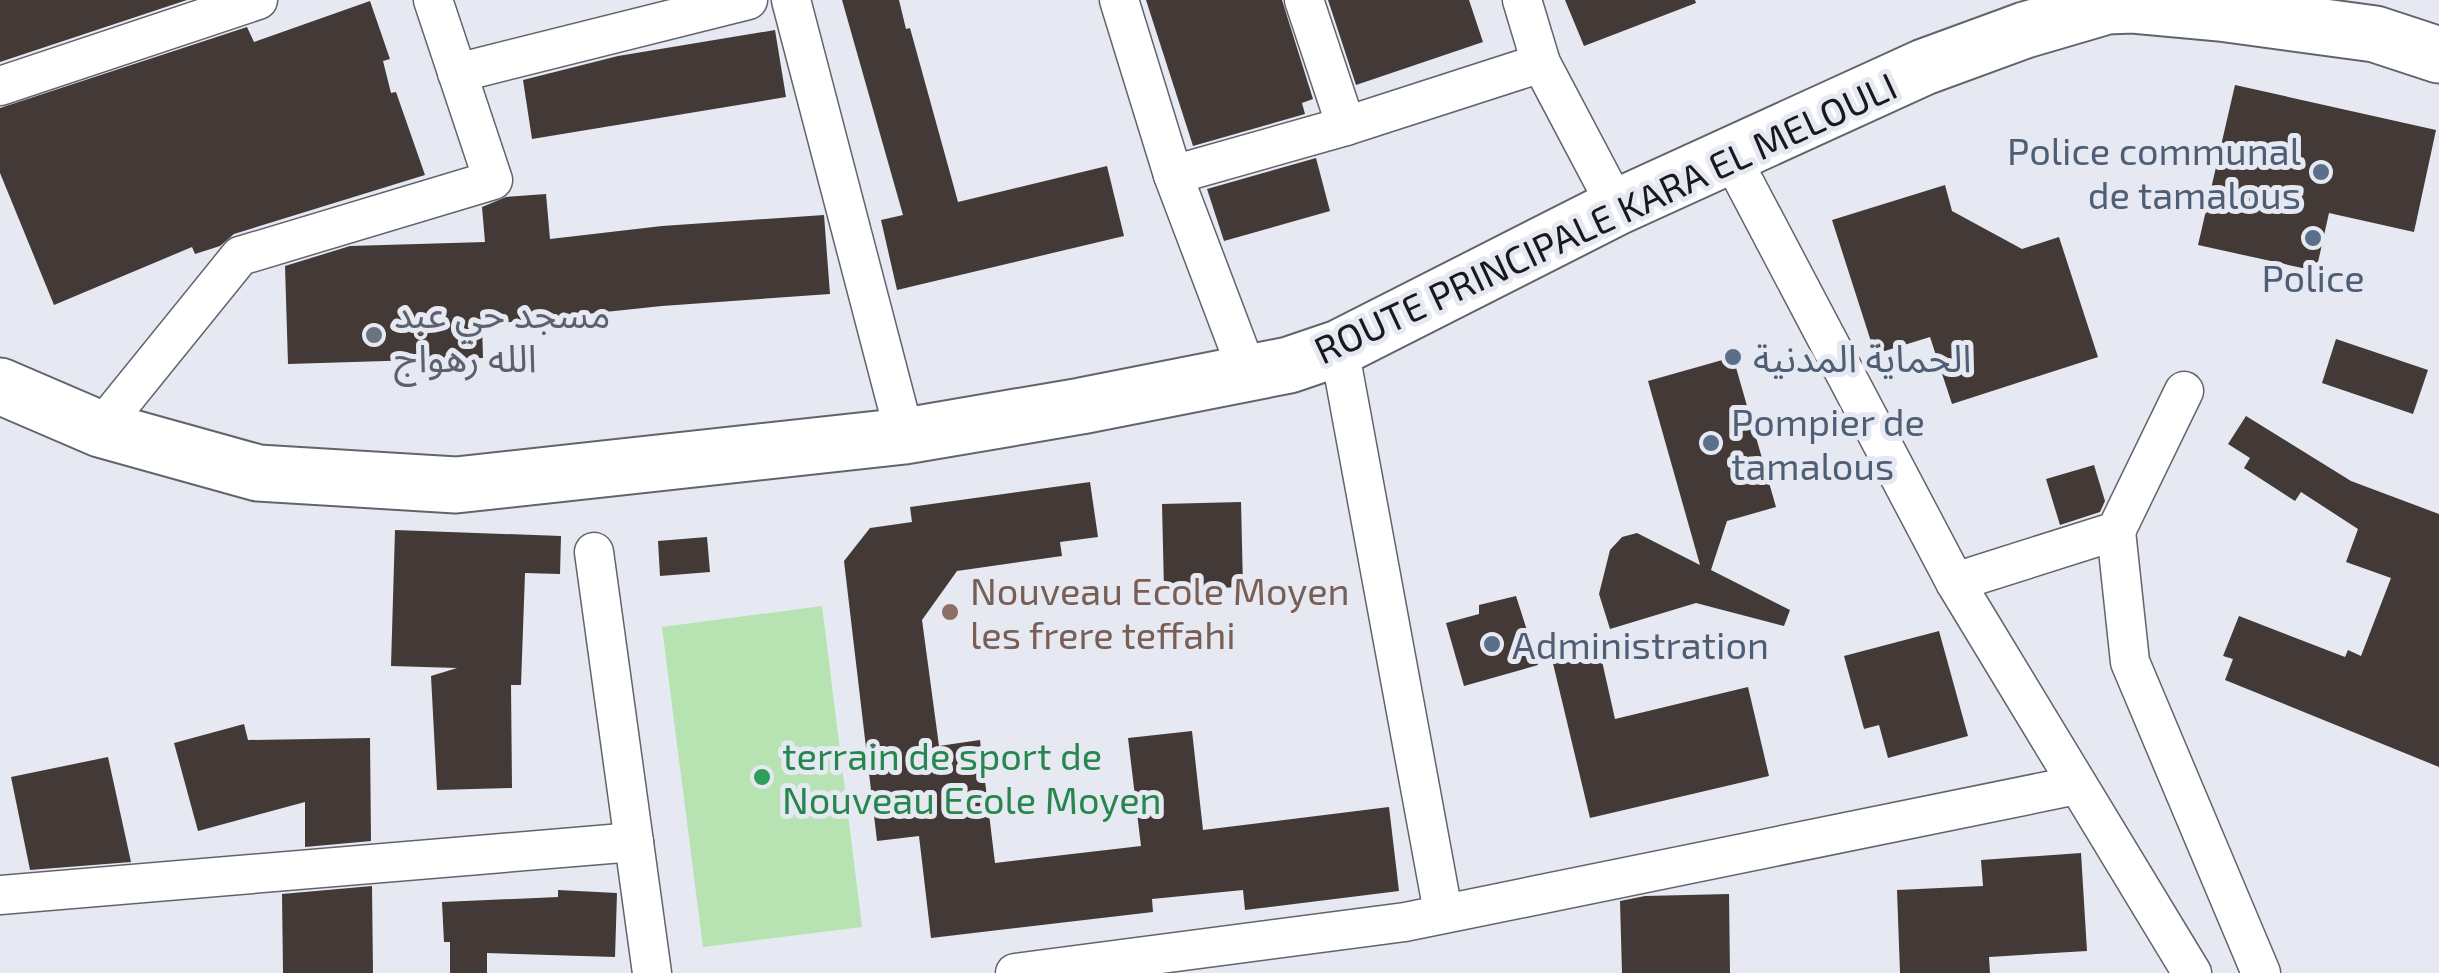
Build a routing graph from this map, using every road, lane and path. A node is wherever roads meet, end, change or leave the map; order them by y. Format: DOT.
graph roads {
  1 [pos="258,0"];
  2 [pos="433,0"];
  3 [pos="748,0"];
  4 [pos="791,0"];
  5 [pos="1119,0"];
  6 [pos="1304,0"];
  7 [pos="1522,0"];
  8 [pos="2220,6"];
  9 [pos="2439,55"];
  10 [pos="1541,63"];
  11 [pos="458,73"];
  12 [pos="0,86"];
  13 [pos="1346,126"];
  14 [pos="1730,154"];
  15 [pos="1173,175"];
  16 [pos="1617,208"];
  17 [pos="1339,348"];
  18 [pos="1248,373"];
  19 [pos="0,386"];
  20 [pos="2184,392"];
  21 [pos="100,428"];
  22 [pos="905,436"];
  23 [pos="2116,531"];
  24 [pos="594,552"];
  25 [pos="1955,582"];
  26 [pos="2077,784"];
  27 [pos="634,842"];
  28 [pos="0,895"];
  29 [pos="1444,912"];
  30 [pos="652,973"];
  31 [pos="1015,973"];
  32 [pos="2192,973"];
  33 [pos="2261,973"];
  1 -- 12 [label="street"];
  2 -- 11 [label="street"];
  3 -- 11 [label="street"];
  4 -- 22 [label="street"];
  5 -- 15 [label="street"];
  6 -- 13 [label="street"];
  7 -- 10 [label="street"];
  8 -- 9 [label="main road, ROUTE PRINCIPALE KARA EL MELOULI"];
  8 -- 14 [label="main road, ROUTE PRINCIPALE KARA EL MELOULI"];
  10 -- 13 [label="street"];
  10 -- 16 [label="street"];
  11 -- 21 [label="street"];
  13 -- 15 [label="street"];
  14 -- 16 [label="main road, ROUTE PRINCIPALE KARA EL MELOULI"];
  14 -- 25 [label="street"];
  15 -- 18 [label="street"];
  16 -- 17 [label="main road, ROUTE PRINCIPALE KARA EL MELOULI"];
  17 -- 18 [label="main road, ROUTE PRINCIPALE KARA EL MELOULI"];
  17 -- 29 [label="street"];
  18 -- 22 [label="main road, ROUTE PRINCIPALE KARA EL MELOULI"];
  19 -- 21 [label="main road, ROUTE PRINCIPALE KARA EL MELOULI"];
  20 -- 23 [label="street"];
  21 -- 22 [label="main road, ROUTE PRINCIPALE KARA EL MELOULI"];
  23 -- 25 [label="street"];
  23 -- 33 [label="street"];
  24 -- 27 [label="street"];
  25 -- 26 [label="street"];
  26 -- 29 [label="street"];
  26 -- 32 [label="street"];
  27 -- 28 [label="street"];
  27 -- 30 [label="street"];
  29 -- 31 [label="street"];
}
